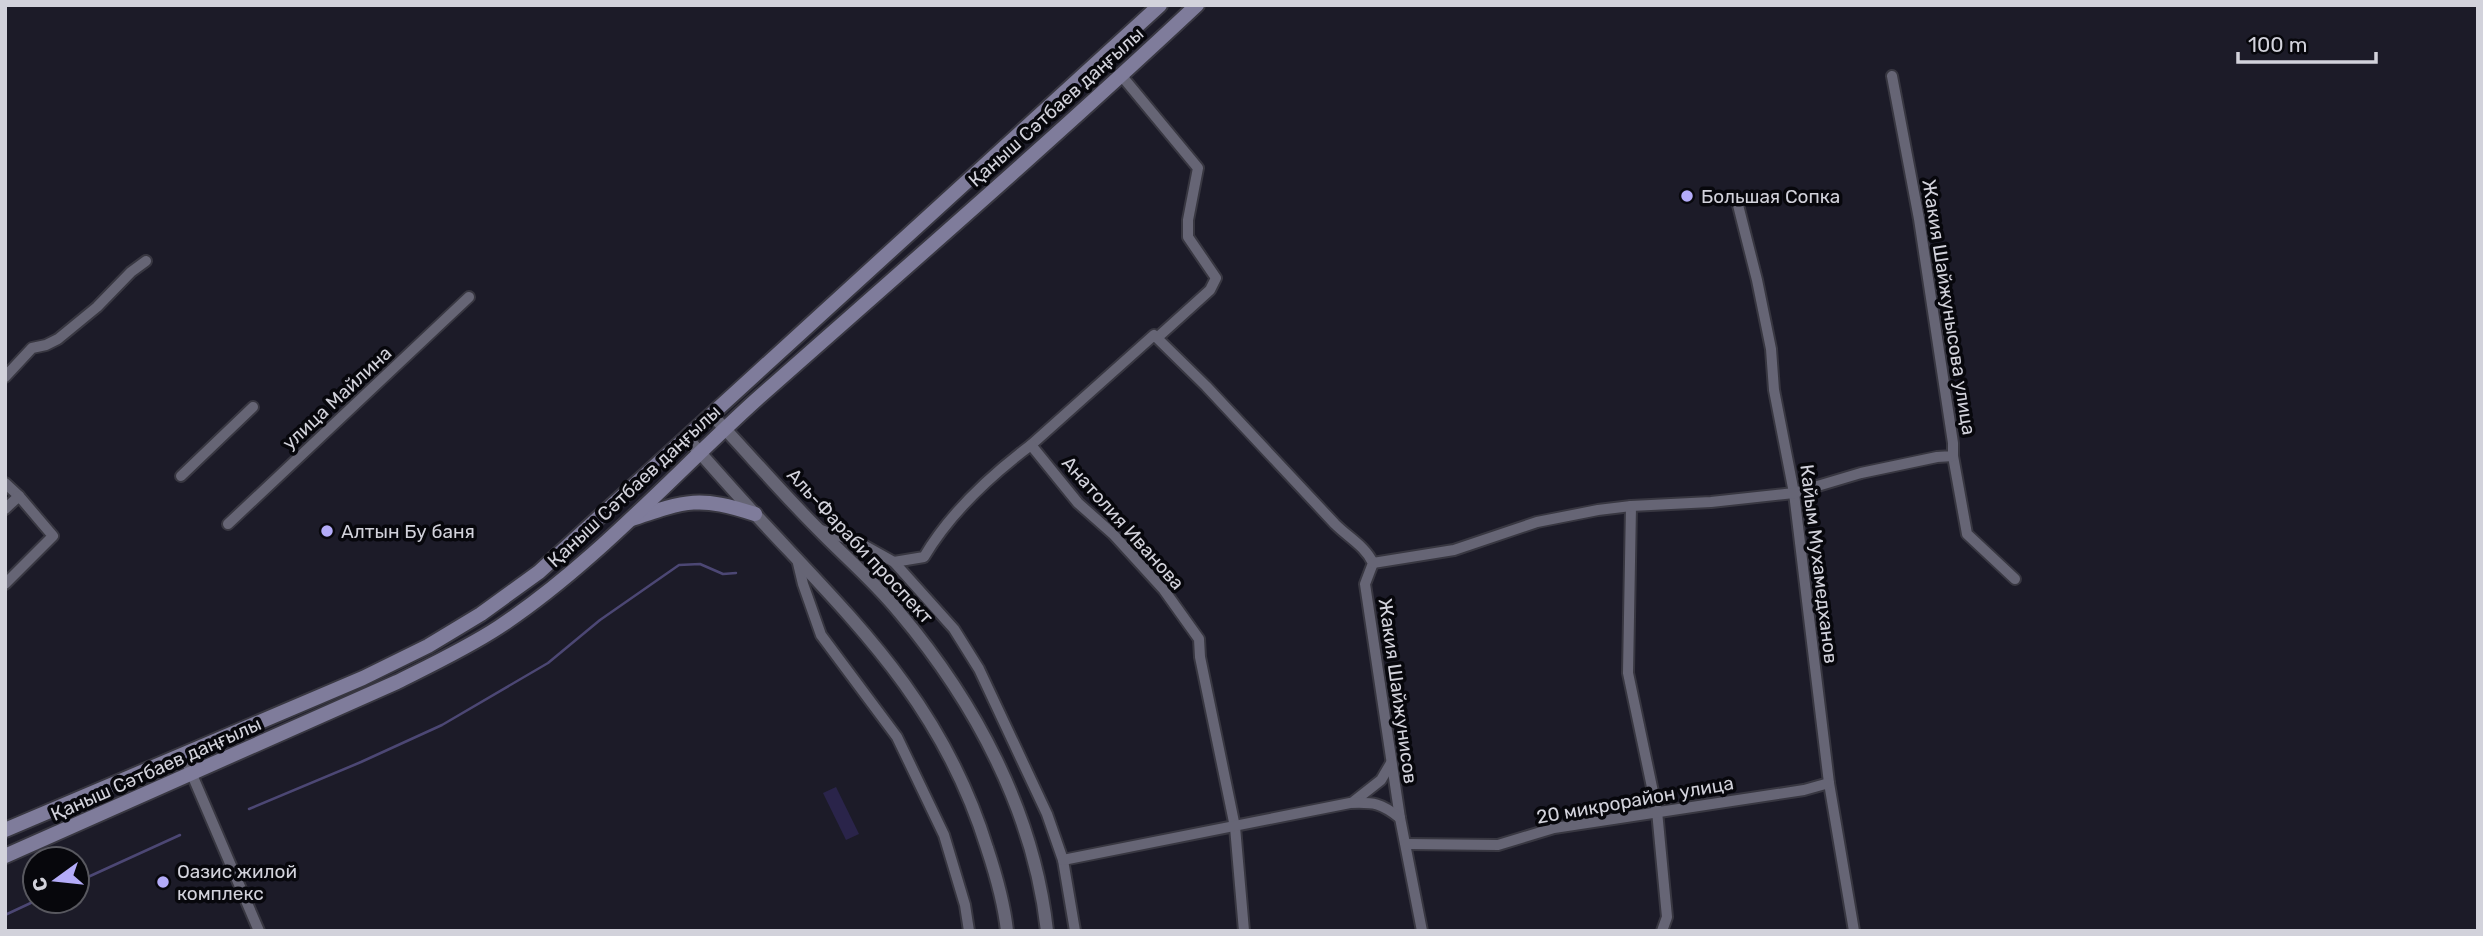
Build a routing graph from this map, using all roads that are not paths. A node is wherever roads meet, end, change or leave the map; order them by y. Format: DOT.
graph roads {
  1 [pos="1160,5"];
  2 [pos="1197,5"];
  3 [pos="1121,75"];
  4 [pos="1892,76"];
  5 [pos="1738,205"];
  6 [pos="146,261"];
  7 [pos="468,297"];
  8 [pos="1156,336"];
  9 [pos="5,377"];
  10 [pos="253,407"];
  11 [pos="712,415"];
  12 [pos="725,429"];
  13 [pos="687,438"];
  14 [pos="1031,445"];
  15 [pos="700,452"];
  16 [pos="1953,457"];
  17 [pos="181,476"];
  18 [pos="5,483"];
  19 [pos="1794,493"];
  20 [pos="19,496"];
  21 [pos="1631,506"];
  22 [pos="5,509"];
  23 [pos="755,514"];
  24 [pos="628,520"];
  25 [pos="228,524"];
  26 [pos="817,528"];
  27 [pos="797,556"];
  28 [pos="894,562"];
  29 [pos="1373,563"];
  30 [pos="2015,579"];
  31 [pos="5,584"];
  32 [pos="184,756"];
  33 [pos="1391,763"];
  34 [pos="192,775"];
  35 [pos="1829,783"];
  36 [pos="1350,803"];
  37 [pos="1657,811"];
  38 [pos="1400,818"];
  39 [pos="1235,827"];
  40 [pos="5,830"];
  41 [pos="1406,844"];
  42 [pos="5,856"];
  43 [pos="1063,860"];
  44 [pos="259,931"];
  45 [pos="969,931"];
  46 [pos="1007,931"];
  47 [pos="1048,931"];
  48 [pos="1075,931"];
  49 [pos="1244,931"];
  50 [pos="1422,931"];
  51 [pos="1662,931"];
  52 [pos="1854,931"];
  1 -- 11 [label="main road, Қаныш Сәтбаев даңғылы"];
  2 -- 3 [label="main road, Қаныш Сәтбаев даңғылы"];
  3 -- 8 [label="street"];
  3 -- 12 [label="main road, Қаныш Сәтбаев даңғылы"];
  4 -- 16 [label="street, Жакия Шайжунысова улица"];
  5 -- 19 [label="street, Кайым Мухамедханов"];
  6 -- 9 [label="street"];
  7 -- 25 [label="street, улица Майлина"];
  8 -- 14 [label="street"];
  8 -- 29 [label="street"];
  10 -- 17 [label="street"];
  11 -- 12 [label="street, Аль-Фараби проспект"];
  11 -- 13 [label="main road, Қаныш Сәтбаев даңғылы"];
  12 -- 15 [label="main road, Қаныш Сәтбаев даңғылы"];
  12 -- 26 [label="street, Аль-Фараби проспект"];
  13 -- 15 [label="street"];
  13 -- 32 [label="main road, Қаныш Сәтбаев даңғылы"];
  14 -- 28 [label="street"];
  14 -- 39 [label="street, Анатолия Иванова"];
  15 -- 23 [label="street"];
  15 -- 24 [label="main road, Қаныш Сәтбаев даңғылы"];
  16 -- 19 [label="street, Жакия Шайжунысова улица"];
  16 -- 30 [label="street"];
  18 -- 20 [label="street"];
  19 -- 21 [label="street, Жакия Шайжунысова улица"];
  19 -- 35 [label="street, Кайым Мухамедханов"];
  20 -- 22 [label="street"];
  20 -- 31 [label="street"];
  21 -- 29 [label="street, Жакия Шайжунысова улица"];
  21 -- 37 [label="street"];
  23 -- 24 [label="main road"];
  23 -- 27 [label="street"];
  24 -- 34 [label="main road, Қаныш Сәтбаев даңғылы"];
  26 -- 28 [label="street"];
  26 -- 47 [label="street, Аль-Фараби проспект"];
  27 -- 45 [label="street"];
  27 -- 46 [label="street"];
  28 -- 43 [label="street"];
  29 -- 33 [label="street, Жакия Шайжунисов"];
  32 -- 34 [label="street"];
  32 -- 40 [label="main road, Қаныш Сәтбаев даңғылы"];
  33 -- 36 [label="street"];
  33 -- 38 [label="street, Жакия Шайжунисов"];
  34 -- 42 [label="main road, Қаныш Сәтбаев даңғылы"];
  34 -- 44 [label="street"];
  35 -- 37 [label="street, 20 микрорайон улица"];
  35 -- 52 [label="street, Кайым Мухамедханов"];
  36 -- 38 [label="street"];
  36 -- 39 [label="street"];
  37 -- 41 [label="street, 20 микрорайон улица"];
  37 -- 51 [label="street"];
  38 -- 41 [label="street, Жакия Шайжунисов"];
  39 -- 43 [label="street"];
  39 -- 49 [label="street, Анатолия Иванова"];
  41 -- 50 [label="street, Жакия Шайжунисов"];
  43 -- 48 [label="street"];
}
